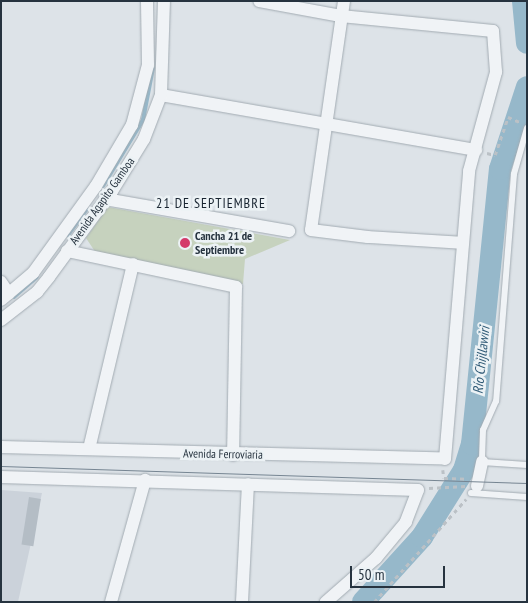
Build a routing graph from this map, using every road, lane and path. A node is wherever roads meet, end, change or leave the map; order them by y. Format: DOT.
graph roads {
  1 [pos="147,1"];
  2 [pos="164,1"];
  3 [pos="259,1"];
  4 [pos="344,1"];
  5 [pos="341,16"];
  6 [pos="162,96"];
  7 [pos="326,124"];
  8 [pos="527,126"];
  9 [pos="476,150"];
  10 [pos="105,199"];
  11 [pos="289,231"];
  12 [pos="463,243"];
  13 [pos="67,251"];
  14 [pos="133,264"];
  15 [pos="1,282"];
  16 [pos="5,297"];
  17 [pos="1,320"];
  18 [pos="1,447"];
  19 [pos="89,449"];
  20 [pos="233,455"];
  21 [pos="482,462"];
  22 [pos="527,465"];
  23 [pos="1,478"];
  24 [pos="444,478"];
  25 [pos="145,480"];
  26 [pos="248,484"];
  27 [pos="440,485"];
  28 [pos="471,486"];
  29 [pos="527,497"];
  30 [pos="111,602"];
  31 [pos="242,602"];
  32 [pos="326,602"];
  33 [pos="374,602"];
  1 -- 16 [label="street, Avenida Agapito Gamboa"];
  2 -- 6 [label="street, Avenida Agapito Gamboa"];
  3 -- 5 [label="street"];
  4 -- 5 [label="street"];
  5 -- 7 [label="street"];
  5 -- 9 [label="street"];
  6 -- 7 [label="street"];
  6 -- 10 [label="street, Avenida Agapito Gamboa"];
  7 -- 9 [label="street"];
  7 -- 12 [label="street"];
  8 -- 9 [label="path"];
  8 -- 21 [label="lane"];
  9 -- 12 [label="street"];
  10 -- 11 [label="street"];
  10 -- 13 [label="street, Avenida Agapito Gamboa"];
  12 -- 20 [label="street, Avenida Ferroviaria"];
  13 -- 14 [label="street"];
  13 -- 17 [label="street, Avenida Agapito Gamboa"];
  14 -- 19 [label="street"];
  14 -- 20 [label="street"];
  15 -- 16 [label="street"];
  18 -- 19 [label="street, Avenida Ferroviaria"];
  19 -- 20 [label="street, Avenida Ferroviaria"];
  21 -- 22 [label="lane"];
  21 -- 28 [label="street"];
  23 -- 25 [label="street"];
  24 -- 28 [label="path"];
  25 -- 26 [label="street"];
  25 -- 30 [label="street"];
  26 -- 31 [label="street"];
  26 -- 32 [label="street"];
  27 -- 28 [label="path"];
  28 -- 29 [label="lane"];
  28 -- 33 [label="path"];
}
